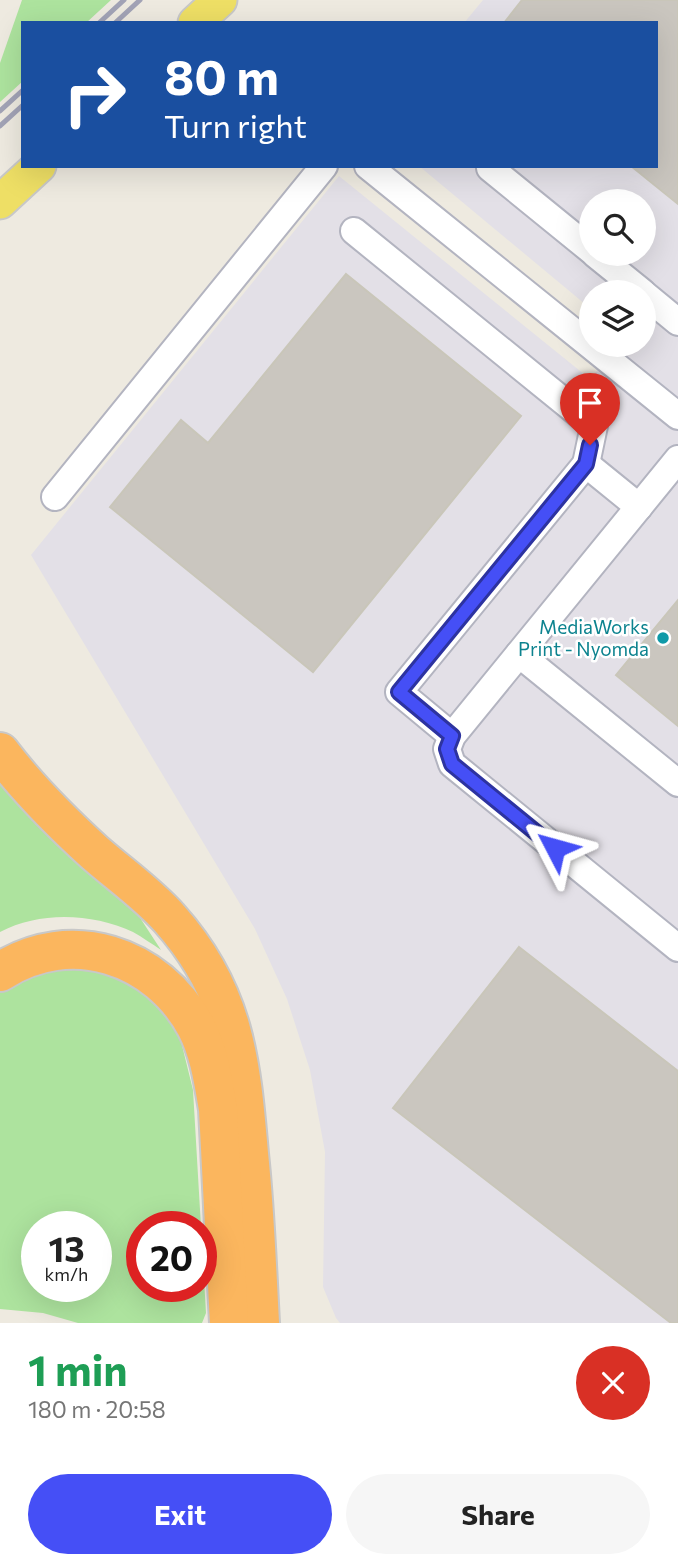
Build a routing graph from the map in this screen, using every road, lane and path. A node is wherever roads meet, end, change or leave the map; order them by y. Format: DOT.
graph roads {
  1 [pos="220,0"];
  2 [pos="197,21"];
  3 [pos="37,168"];
  4 [pos="322,168"];
  5 [pos="370,168"];
  6 [pos="490,168"];
  7 [pos="0,202"];
  8 [pos="354,231"];
  9 [pos="579,241"];
  10 [pos="610,266"];
  11 [pos="627,280"];
  12 [pos="656,304"];
  13 [pos="678,322"];
  14 [pos="678,416"];
  15 [pos="678,459"];
  16 [pos="586,464"];
  17 [pos="55,497"];
  18 [pos="639,507"];
  19 [pos="519,654"];
  20 [pos="452,736"];
  21 [pos="0,752"];
  22 [pos="678,783"];
  23 [pos="678,948"];
  24 [pos="0,972"];
  25 [pos="236,1321"];
  1 -- 2 [label="main road"];
  3 -- 7 [label="main road"];
  4 -- 17 [label="lane"];
  5 -- 14 [label="lane"];
  6 -- 9 [label="lane"];
  8 -- 16 [label="lane"];
  10 -- 11 [label="lane"];
  12 -- 13 [label="lane"];
  15 -- 18 [label="lane"];
  16 -- 18 [label="lane"];
  16 -- 20 [label="lane"];
  18 -- 19 [label="lane"];
  19 -- 20 [label="lane"];
  19 -- 22 [label="lane"];
  20 -- 23 [label="lane"];
  21 -- 25 [label="highway"];
  24 -- 25 [label="highway"];
}
